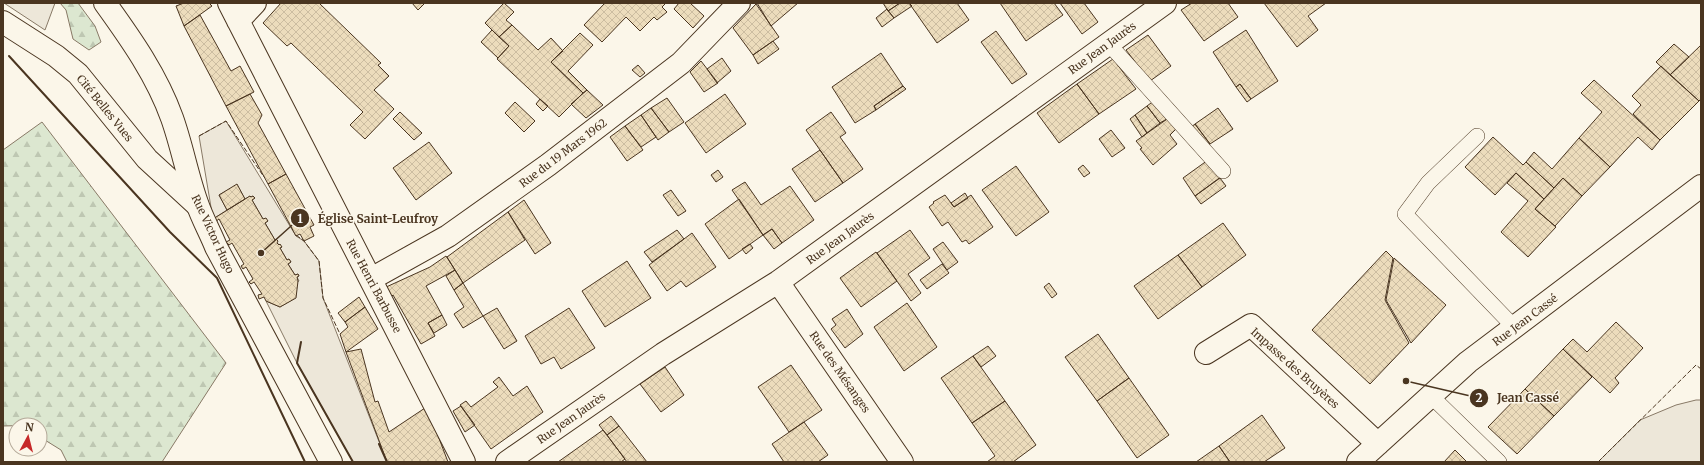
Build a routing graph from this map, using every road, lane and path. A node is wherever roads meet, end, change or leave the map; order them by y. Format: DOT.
graph roads {
  1 [pos="105,3"];
  2 [pos="255,3"];
  3 [pos="739,3"];
  4 [pos="1165,3"];
  5 [pos="233,12"];
  6 [pos="3,22"];
  7 [pos="1108,44"];
  8 [pos="1477,136"];
  9 [pos="1223,171"];
  10 [pos="1701,186"];
  11 [pos="197,205"];
  12 [pos="371,279"];
  13 [pos="778,282"];
  14 [pos="1515,328"];
  15 [pos="1206,354"];
  16 [pos="1431,396"];
  17 [pos="1378,444"];
  18 [pos="331,462"];
  19 [pos="464,462"];
  20 [pos="507,462"];
  21 [pos="902,462"];
  22 [pos="1358,462"];
  23 [pos="1499,462"];
  1 -- 11 [label="street, Rue Victor Hugo"];
  2 -- 5 [label="street"];
  3 -- 12 [label="street, Rue du 19 Mars 1962"];
  4 -- 7 [label="street, Rue Jean Jaurès"];
  5 -- 12 [label="street, Rue Henri Barbusse"];
  6 -- 11 [label="street, Cité Belles Vues"];
  7 -- 9 [label="lane"];
  7 -- 13 [label="street, Rue Jean Jaurès"];
  8 -- 14 [label="lane"];
  10 -- 14 [label="street, Rue Jean Cassé"];
  11 -- 18 [label="street, Rue Victor Hugo"];
  12 -- 19 [label="street, Rue Henri Barbusse"];
  13 -- 20 [label="street, Rue Jean Jaurès"];
  13 -- 21 [label="street, Rue des Mésanges"];
  14 -- 16 [label="street, Rue Jean Cassé"];
  15 -- 17 [label="street, Impasse des Bruyères"];
  16 -- 17 [label="street, Rue Jean Cassé"];
  16 -- 23 [label="lane"];
  17 -- 22 [label="street, Rue Jean Cassé"];
}
